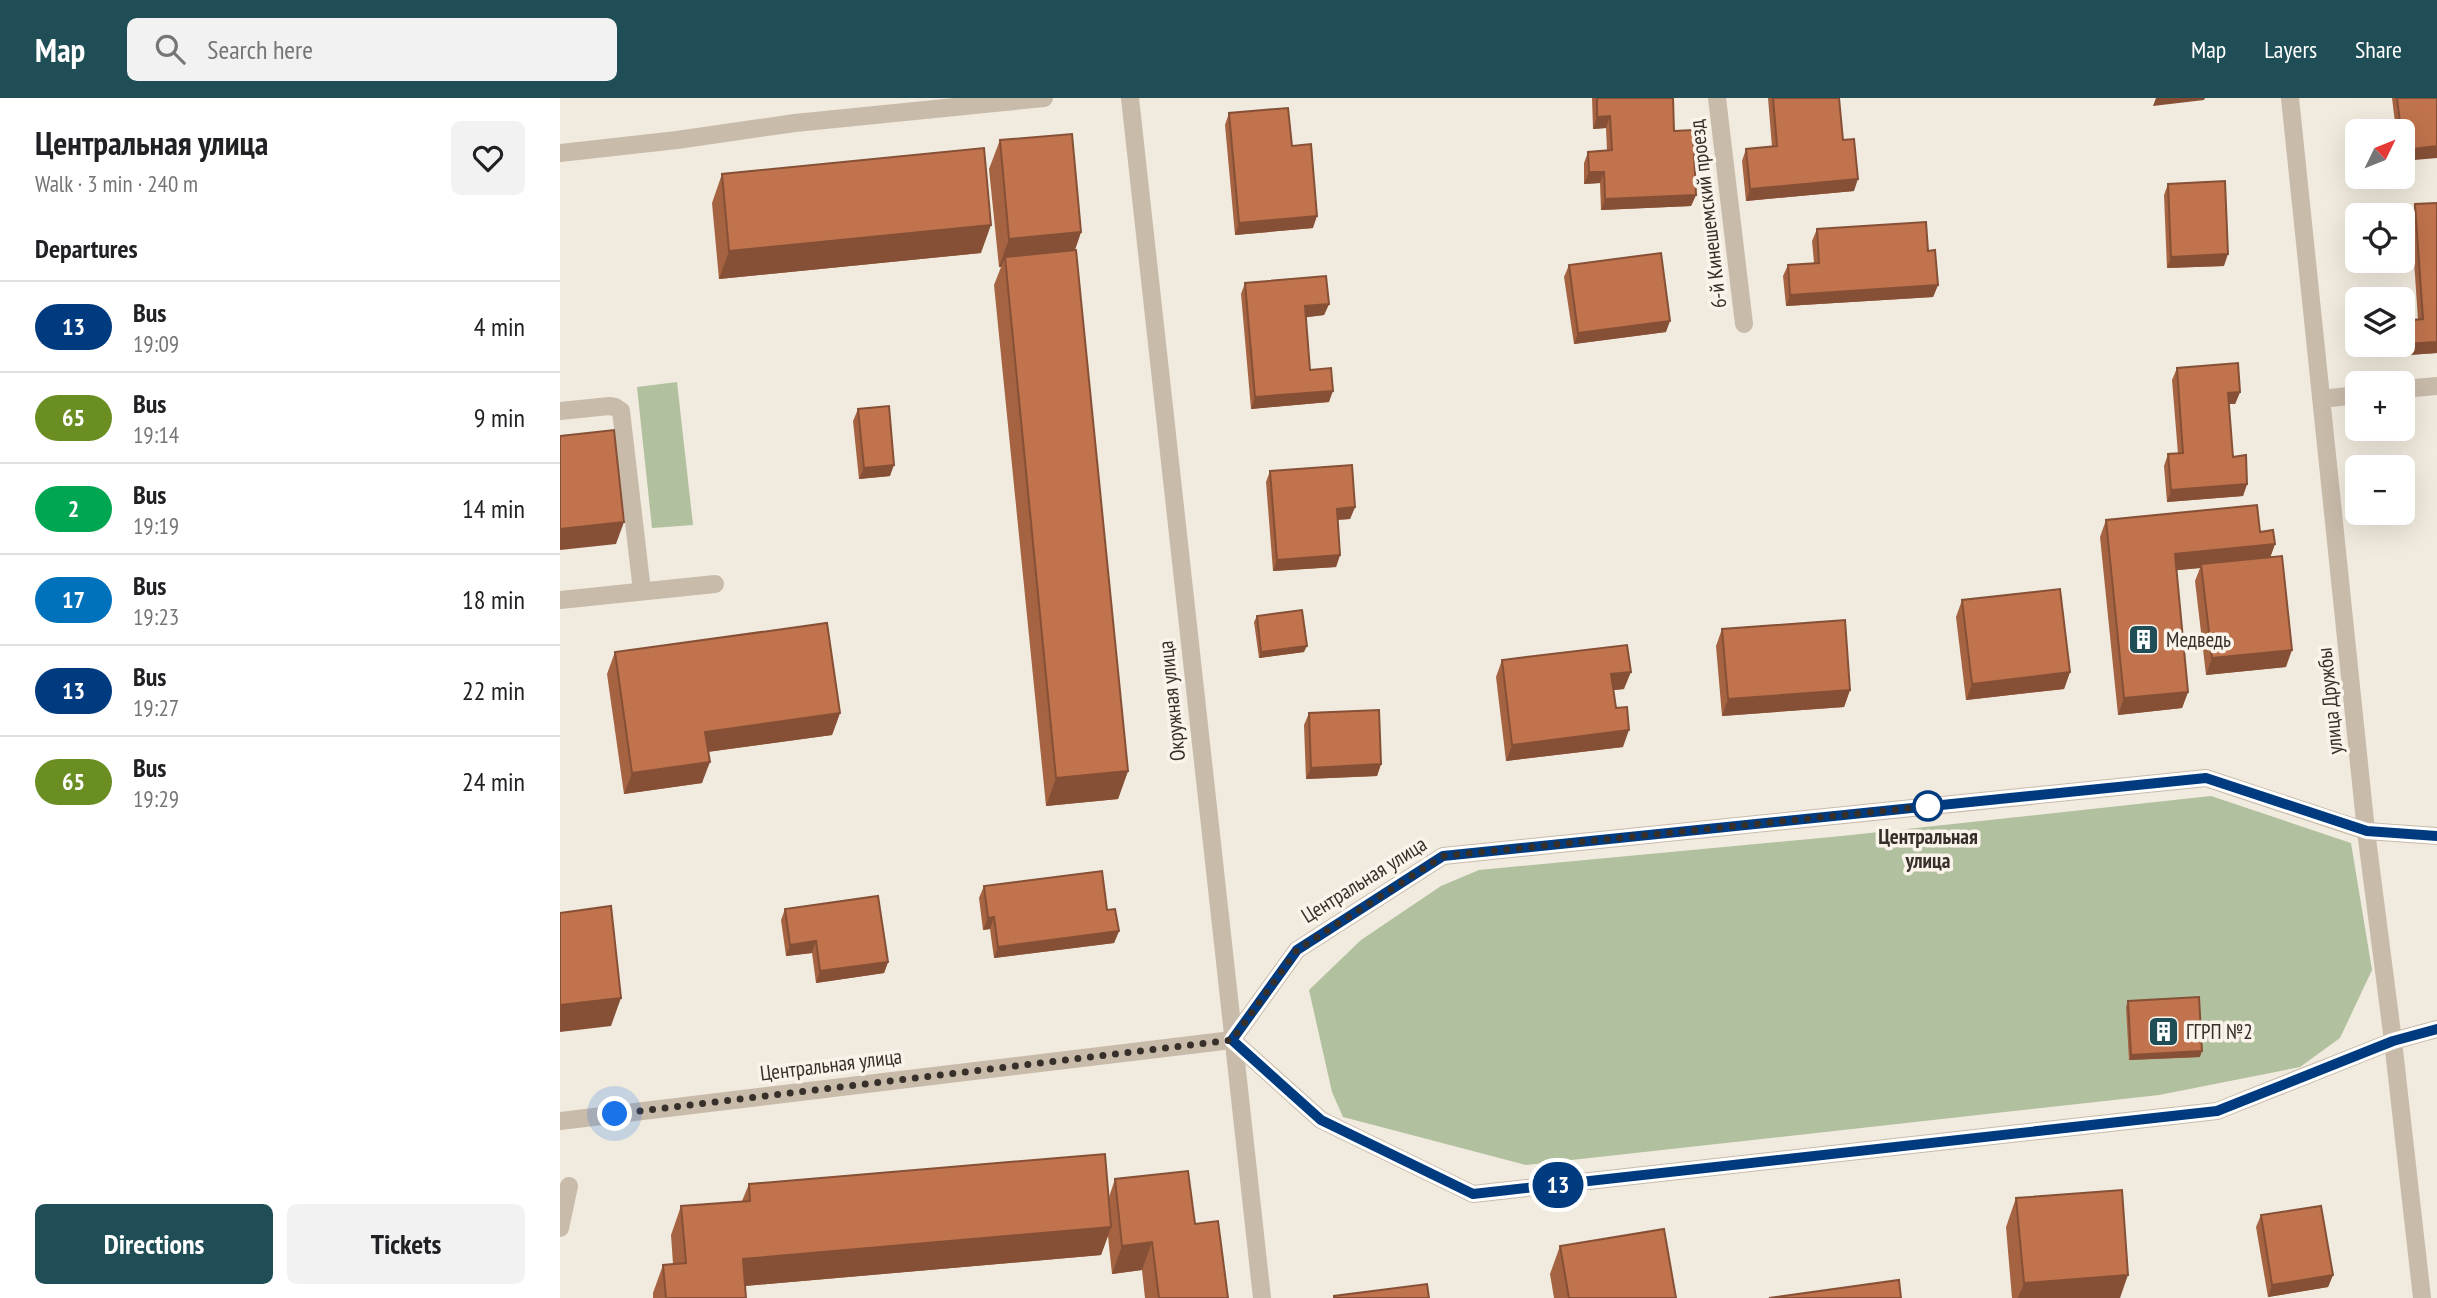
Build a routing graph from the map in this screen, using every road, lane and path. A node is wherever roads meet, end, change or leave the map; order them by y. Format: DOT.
graph roads {
  1 [pos="1044,98"];
  2 [pos="1130,98"];
  3 [pos="1717,98"];
  4 [pos="2291,98"];
  5 [pos="560,153"];
  6 [pos="1744,324"];
  7 [pos="2437,386"];
  8 [pos="2415,389"];
  9 [pos="2345,396"];
  10 [pos="2322,399"];
  11 [pos="560,411"];
  12 [pos="715,584"];
  13 [pos="642,591"];
  14 [pos="560,600"];
  15 [pos="2367,831"];
  16 [pos="2437,836"];
  17 [pos="2437,1029"];
  18 [pos="1232,1040"];
  19 [pos="2393,1041"];
  20 [pos="560,1121"];
  21 [pos="569,1186"];
  22 [pos="560,1228"];
  23 [pos="1262,1298"];
  24 [pos="2422,1298"];
  1 -- 5 [label="street"];
  2 -- 18 [label="street, Окружная улица"];
  3 -- 6 [label="street, 6-й Кинешемский проезд"];
  4 -- 10 [label="street, улица Дружбы"];
  7 -- 8 [label="street"];
  9 -- 10 [label="street"];
  10 -- 15 [label="street, улица Дружбы"];
  11 -- 13 [label="street"];
  12 -- 13 [label="street"];
  13 -- 14 [label="street"];
  15 -- 16 [label="street, Центральная улица"];
  15 -- 18 [label="street, Центральная улица"];
  15 -- 19 [label="street, улица Дружбы"];
  17 -- 19 [label="street"];
  18 -- 19 [label="street"];
  18 -- 20 [label="street, Центральная улица"];
  18 -- 23 [label="street, Окружная улица"];
  19 -- 24 [label="street, улица Дружбы"];
  21 -- 22 [label="street"];
}
